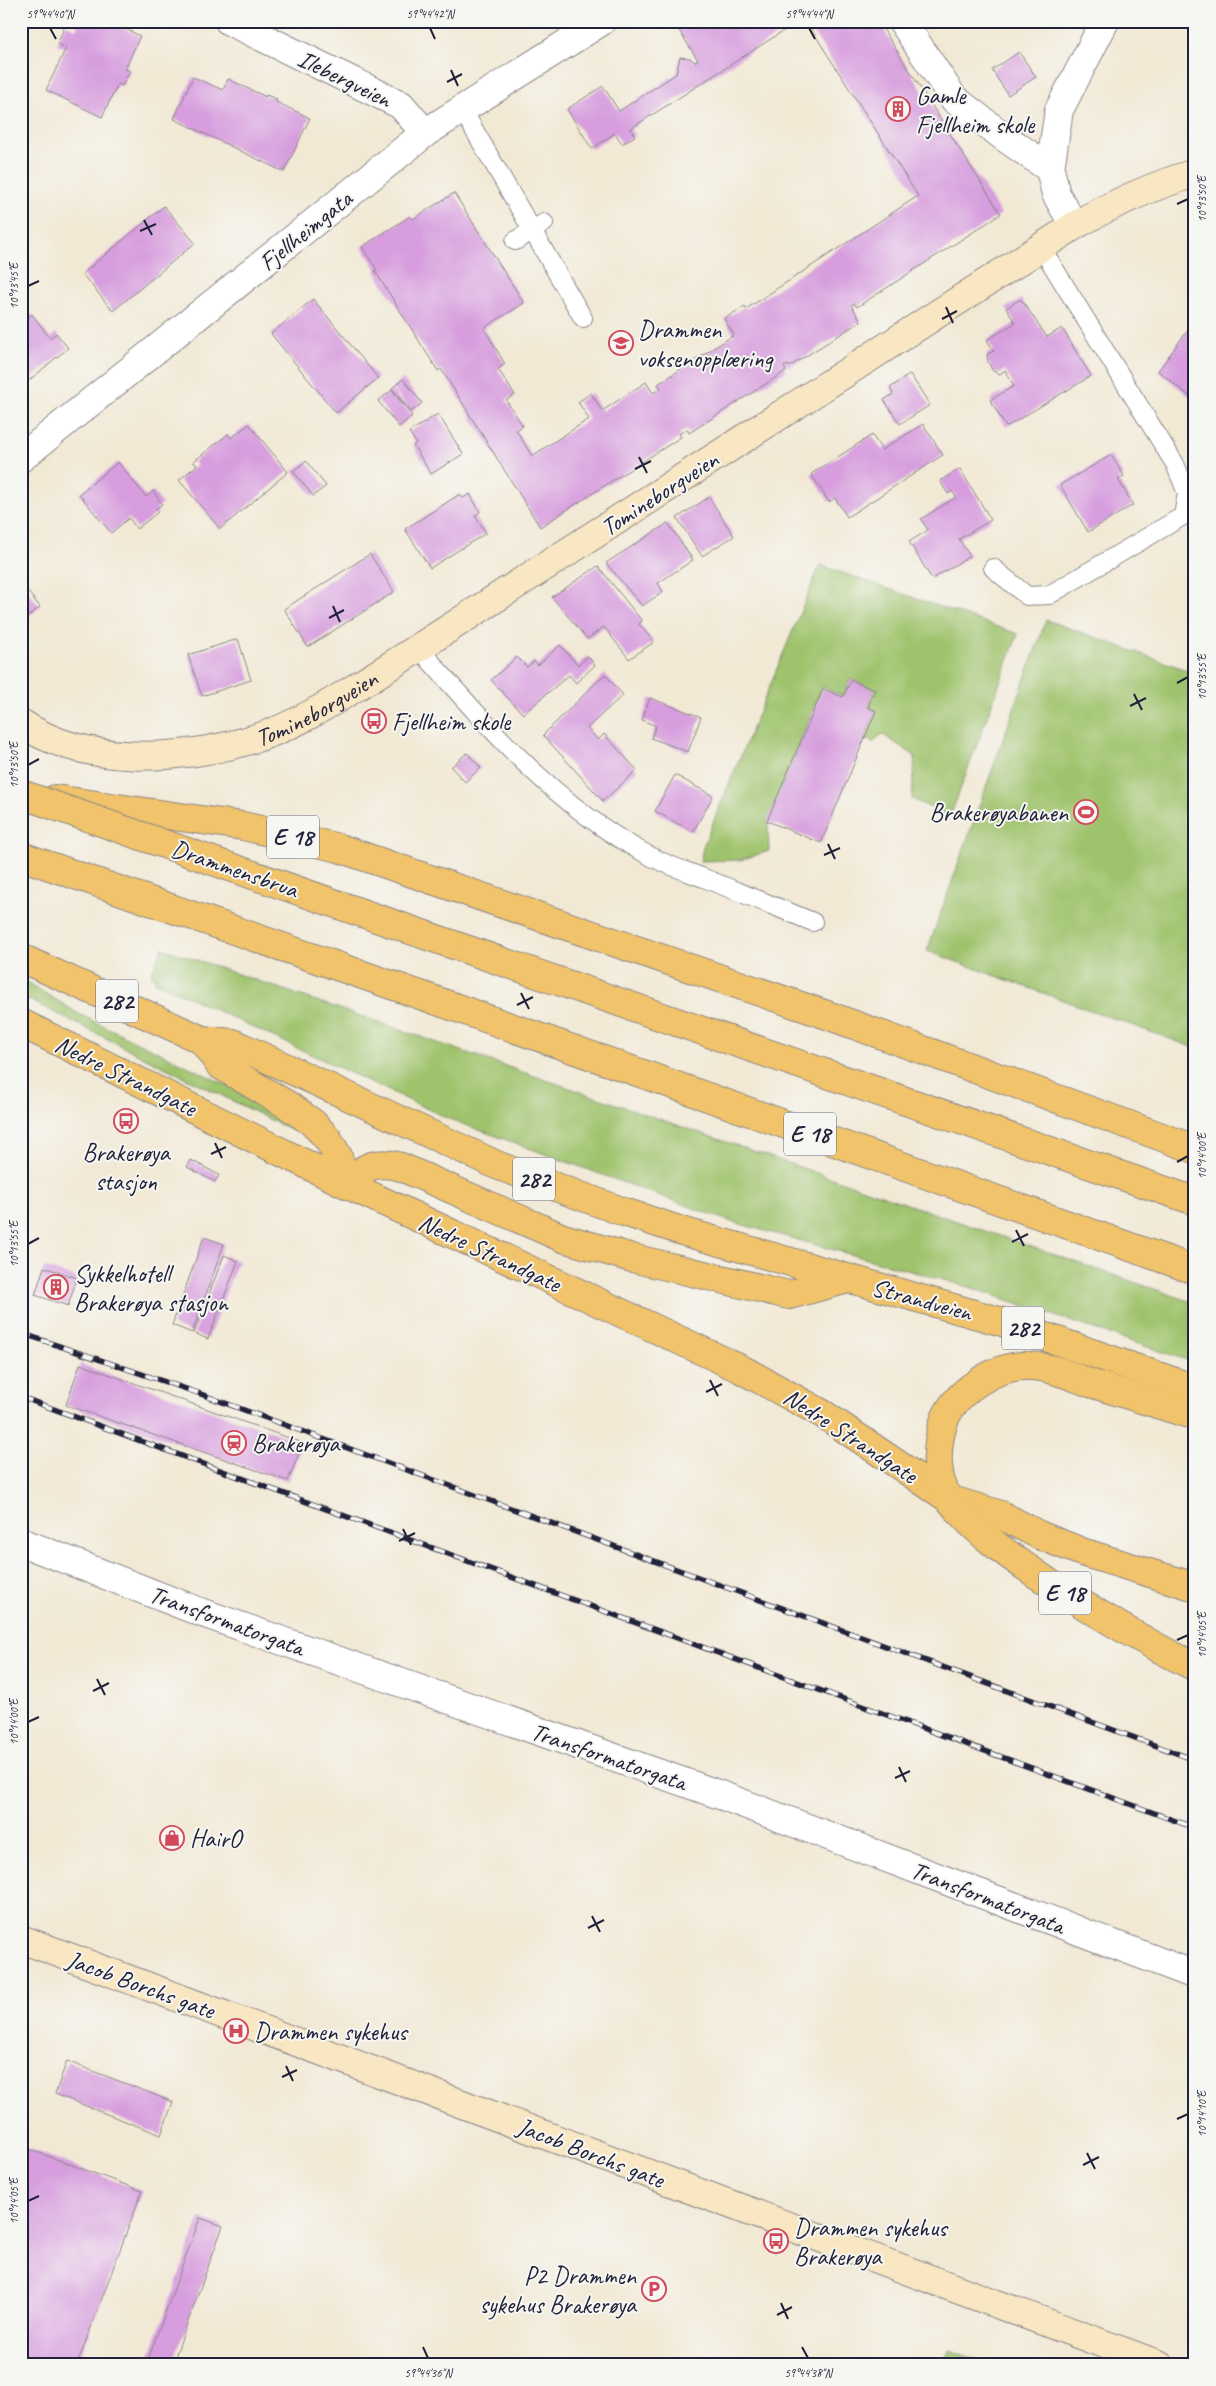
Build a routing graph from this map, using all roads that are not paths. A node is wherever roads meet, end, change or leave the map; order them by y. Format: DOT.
graph roads {
  1 [pos="229,21"];
  2 [pos="602,21"];
  3 [pos="902,21"];
  4 [pos="1105,21"];
  5 [pos="462,109"];
  6 [pos="425,133"];
  7 [pos="1050,169"];
  8 [pos="1195,173"];
  9 [pos="538,226"];
  10 [pos="1074,226"];
  11 [pos="516,241"];
  12 [pos="1041,247"];
  13 [pos="583,318"];
  14 [pos="21,458"];
  15 [pos="993,568"];
  16 [pos="419,648"];
  17 [pos="21,723"];
  18 [pos="21,794"];
  19 [pos="21,856"];
  20 [pos="813,922"];
  21 [pos="21,958"];
  22 [pos="21,1023"];
  23 [pos="202,1040"];
  24 [pos="1195,1149"];
  25 [pos="346,1184"];
  26 [pos="1195,1201"];
  27 [pos="1195,1270"];
  28 [pos="848,1279"];
  29 [pos="1195,1389"];
  30 [pos="1195,1416"];
  31 [pos="949,1499"];
  32 [pos="21,1542"];
  33 [pos="1195,1587"];
  34 [pos="1195,1667"];
  35 [pos="21,1940"];
  36 [pos="1195,1975"];
  37 [pos="1160,2365"];
  1 -- 6 [label="street, Ilebergveien"];
  2 -- 5 [label="street, Fjellheimgata"];
  3 -- 7 [label="street"];
  4 -- 7 [label="street"];
  5 -- 6 [label="street, Fjellheimgata"];
  5 -- 9 [label="lane"];
  6 -- 14 [label="street, Fjellheimgata"];
  7 -- 10 [label="street"];
  8 -- 10 [label="main road, Tomineborgveien"];
  9 -- 11 [label="lane"];
  9 -- 13 [label="lane"];
  10 -- 12 [label="main road, Tomineborgveien"];
  12 -- 15 [label="lane"];
  12 -- 16 [label="main road, Tomineborgveien"];
  16 -- 17 [label="main road, Tomineborgveien"];
  16 -- 20 [label="lane"];
  18 -- 24 [label="main road, E 18"];
  18 -- 26 [label="main road, Drammensbrua / E 18, bridge"];
  19 -- 27 [label="main road, E 18"];
  21 -- 23 [label="main road, 282"];
  22 -- 25 [label="main road, Nedre Strandgate / E 18"];
  23 -- 25 [label="main road, 282"];
  23 -- 28 [label="main road, 282"];
  25 -- 28 [label="main road, 282"];
  25 -- 31 [label="main road, Nedre Strandgate / E 18"];
  28 -- 29 [label="main road, Strandveien / 282"];
  30 -- 31 [label="main road, E 18"];
  31 -- 33 [label="main road"];
  31 -- 34 [label="main road, E 18"];
  32 -- 36 [label="street, Transformatorgata"];
  35 -- 37 [label="main road, Jacob Borchs gate"];
}
